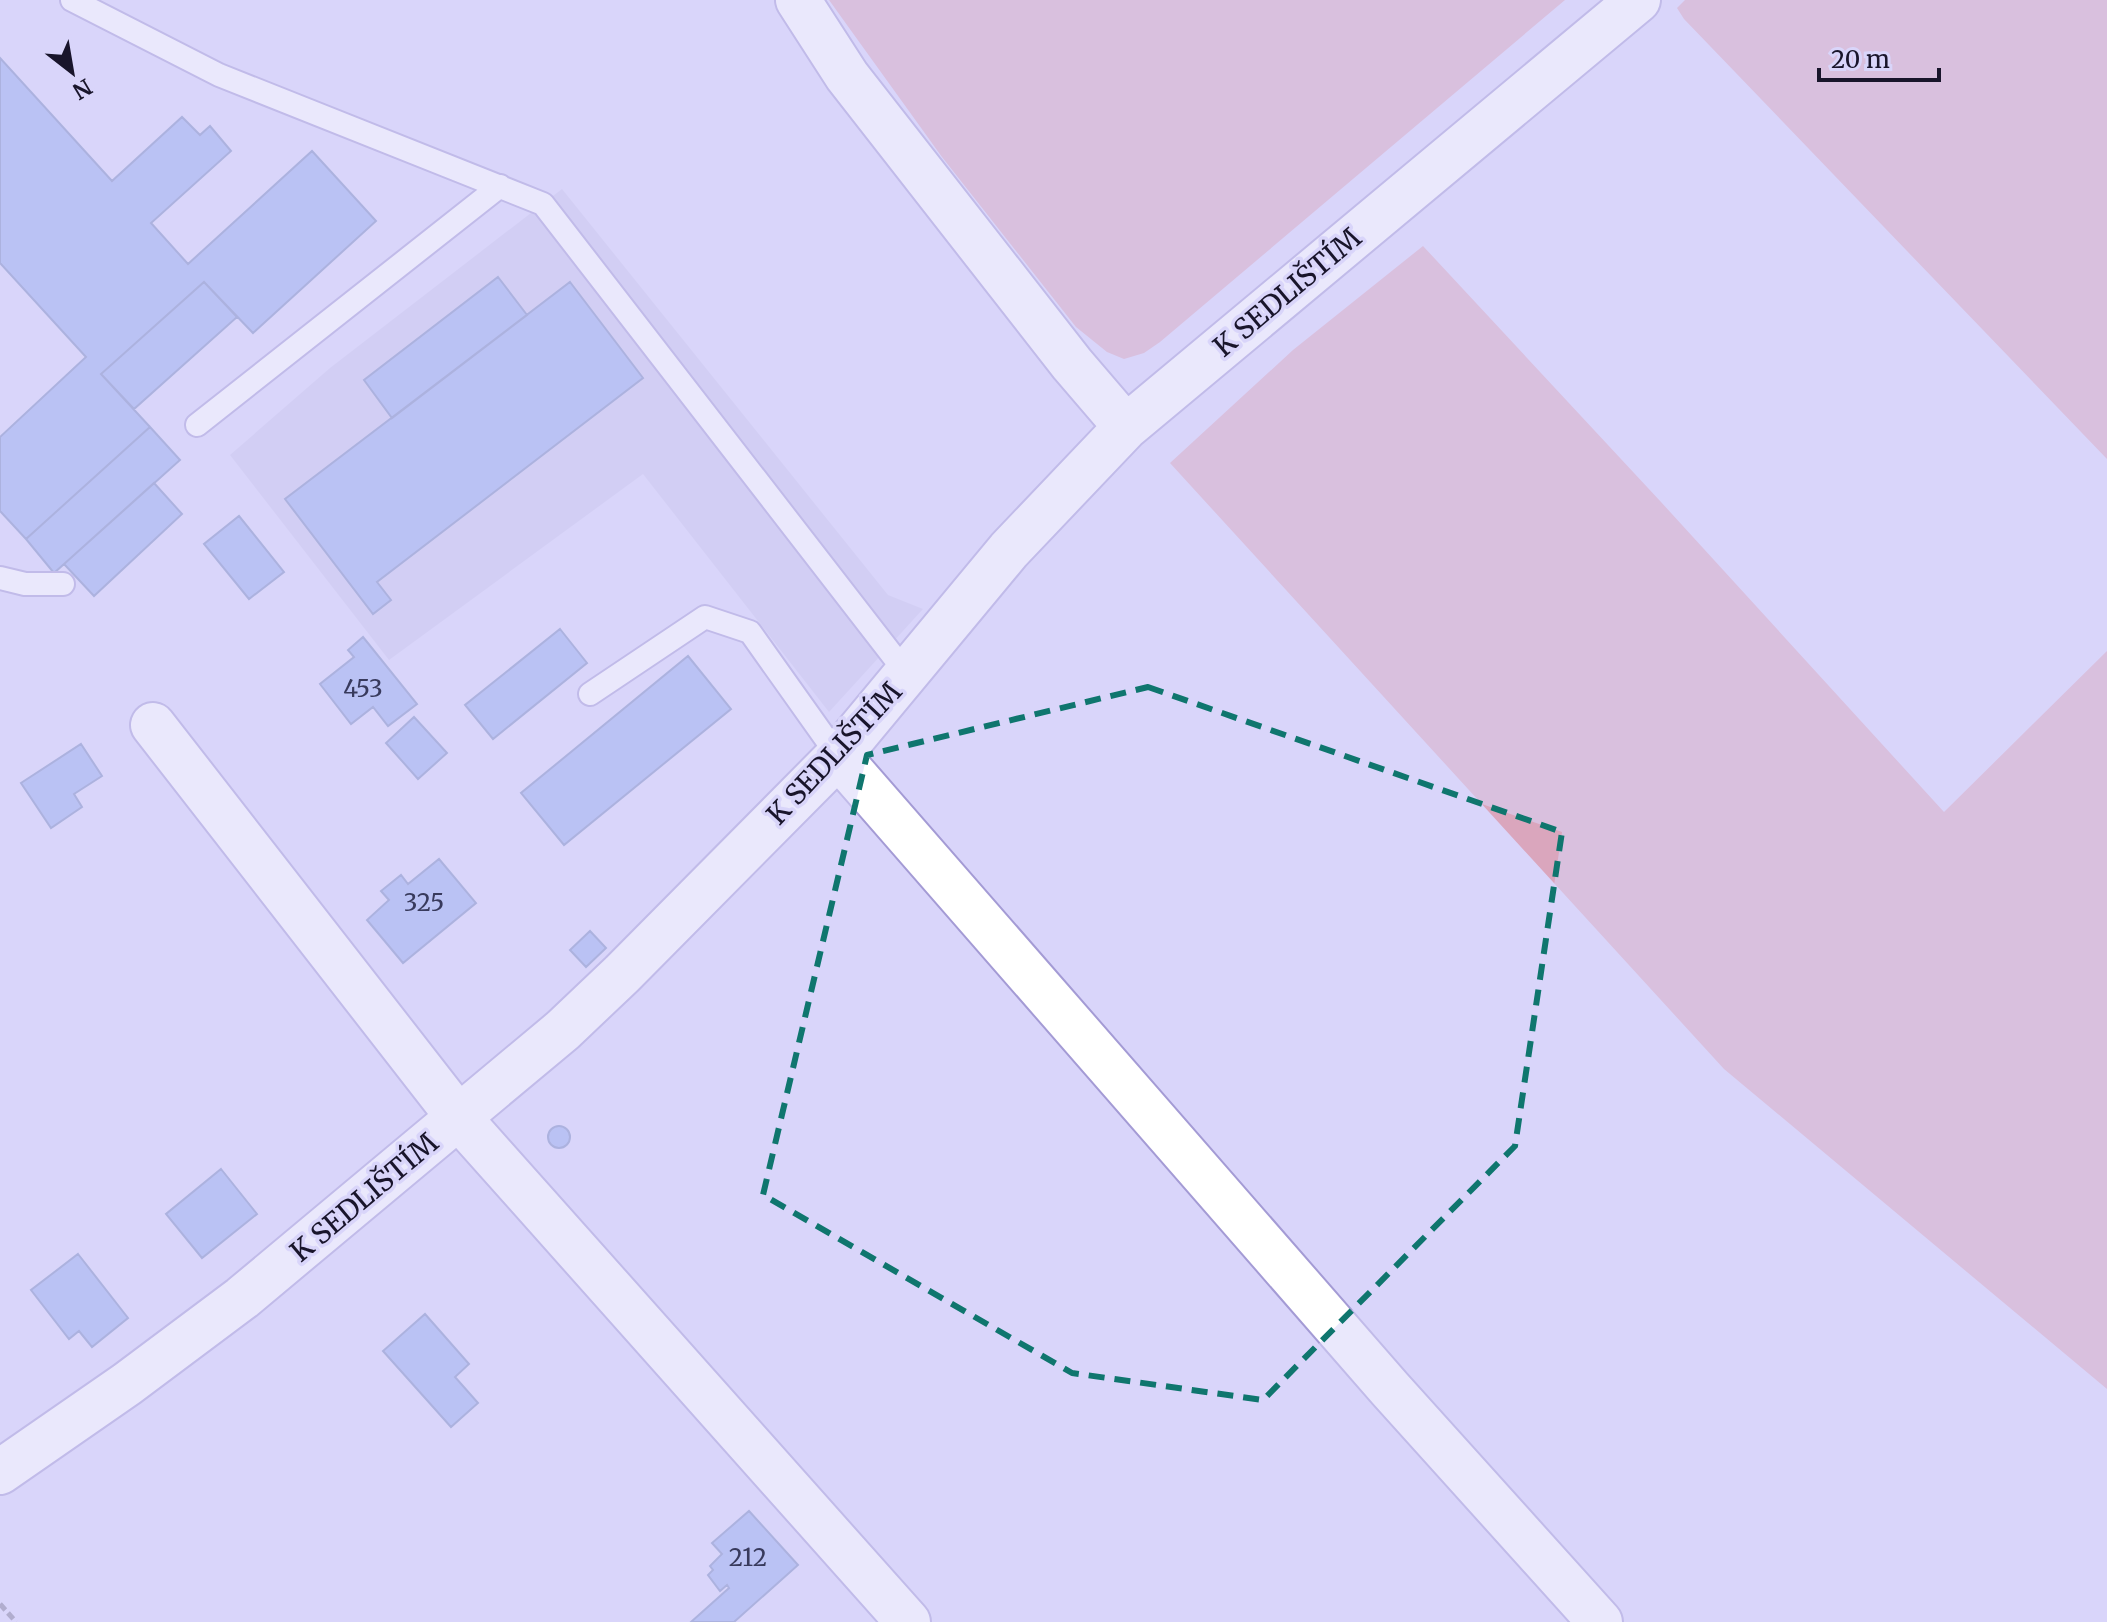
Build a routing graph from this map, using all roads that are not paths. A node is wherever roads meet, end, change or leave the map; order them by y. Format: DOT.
graph roads {
  1 [pos="72,0"];
  2 [pos="798,0"];
  3 [pos="1638,0"];
  4 [pos="500,186"];
  5 [pos="197,425"];
  6 [pos="1126,427"];
  7 [pos="0,578"];
  8 [pos="63,584"];
  9 [pos="907,674"];
  10 [pos="590,694"];
  11 [pos="153,725"];
  12 [pos="838,756"];
  13 [pos="459,1118"];
  14 [pos="0,1472"];
  15 [pos="908,1622"];
  16 [pos="1600,1622"];
  1 -- 4 [label="lane"];
  2 -- 6 [label="street"];
  3 -- 6 [label="street, K SEDLIŠTÍM"];
  4 -- 5 [label="lane"];
  4 -- 9 [label="lane"];
  6 -- 9 [label="street, K SEDLIŠTÍM"];
  7 -- 8 [label="lane"];
  9 -- 12 [label="street, K SEDLIŠTÍM"];
  10 -- 12 [label="lane"];
  11 -- 13 [label="street"];
  12 -- 13 [label="street, K SEDLIŠTÍM"];
  12 -- 16 [label="street"];
  13 -- 14 [label="street, K SEDLIŠTÍM"];
  13 -- 15 [label="street"];
}
